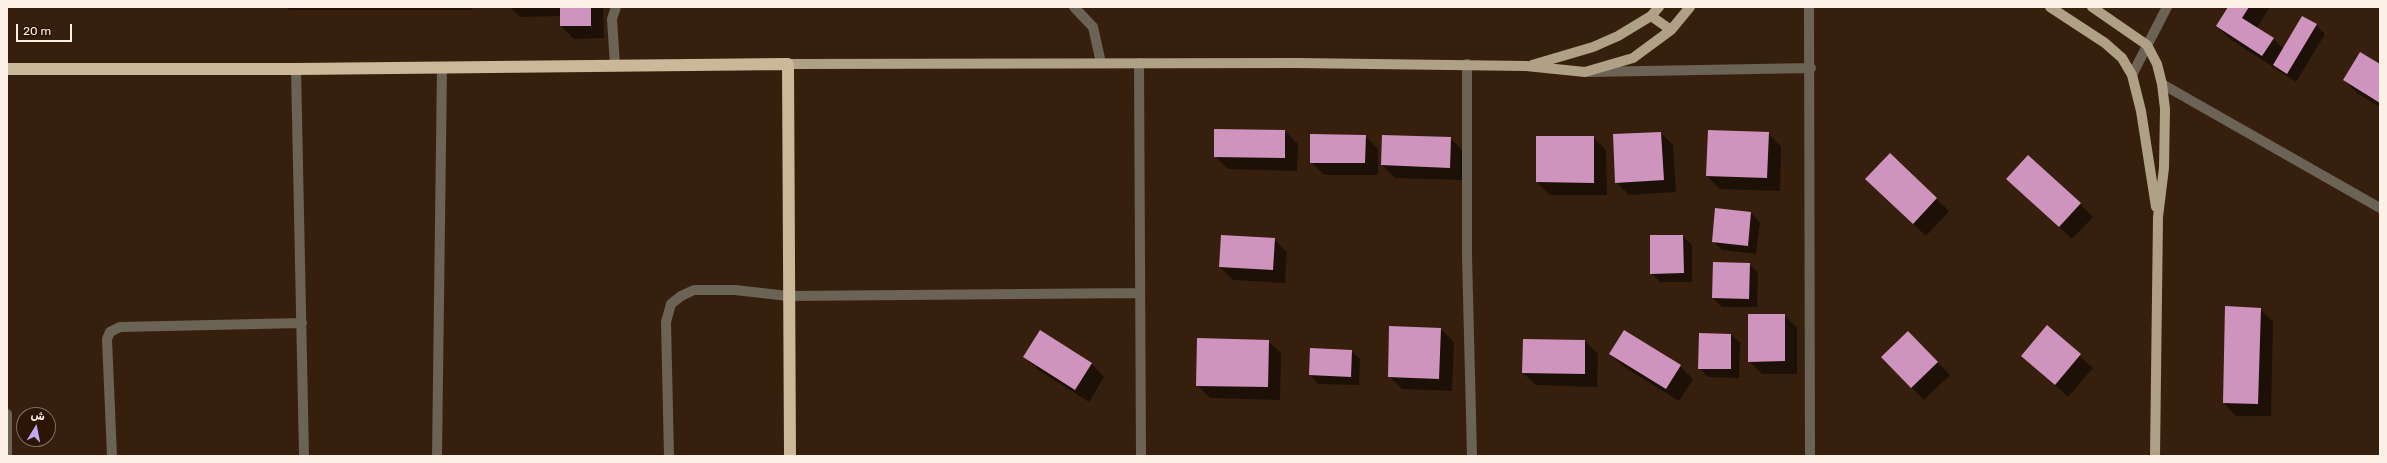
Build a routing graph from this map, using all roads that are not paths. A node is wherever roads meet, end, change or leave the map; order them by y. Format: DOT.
graph roads {
  1 [pos="616,7"];
  2 [pos="1074,7"];
  3 [pos="1659,7"];
  4 [pos="1690,7"];
  5 [pos="1809,7"];
  6 [pos="2050,7"];
  7 [pos="2092,7"];
  8 [pos="2168,7"];
  9 [pos="1651,16"];
  10 [pos="1671,30"];
  11 [pos="2148,45"];
  12 [pos="1101,63"];
  13 [pos="1139,63"];
  14 [pos="788,64"];
  15 [pos="1467,64"];
  16 [pos="614,66"];
  17 [pos="1526,66"];
  18 [pos="442,67"];
  19 [pos="1811,68"];
  20 [pos="7,69"];
  21 [pos="296,69"];
  22 [pos="1585,72"];
  23 [pos="2132,75"];
  24 [pos="2162,84"];
  25 [pos="2380,208"];
  26 [pos="2158,217"];
  27 [pos="1140,293"];
  28 [pos="788,296"];
  29 [pos="302,323"];
  30 [pos="7,414"];
  31 [pos="7,456"];
  32 [pos="112,456"];
  33 [pos="304,456"];
  34 [pos="437,456"];
  35 [pos="669,456"];
  36 [pos="790,456"];
  37 [pos="1141,456"];
  38 [pos="1472,456"];
  39 [pos="1810,456"];
  40 [pos="2155,456"];
  1 -- 16 [label="street"];
  2 -- 12 [label="street"];
  3 -- 9 [label="main road"];
  4 -- 10 [label="main road"];
  5 -- 19 [label="street"];
  6 -- 23 [label="main road"];
  7 -- 11 [label="main road"];
  8 -- 11 [label="street"];
  9 -- 10 [label="main road"];
  9 -- 17 [label="main road"];
  10 -- 22 [label="main road"];
  11 -- 23 [label="street"];
  11 -- 24 [label="main road"];
  12 -- 13 [label="main road"];
  12 -- 14 [label="main road"];
  13 -- 15 [label="main road"];
  13 -- 27 [label="street"];
  14 -- 16 [label="highway"];
  14 -- 28 [label="highway"];
  15 -- 17 [label="main road"];
  15 -- 38 [label="street"];
  16 -- 18 [label="highway"];
  17 -- 22 [label="main road"];
  18 -- 21 [label="highway"];
  18 -- 34 [label="street"];
  19 -- 22 [label="street"];
  19 -- 39 [label="street"];
  20 -- 21 [label="highway"];
  21 -- 29 [label="street"];
  23 -- 26 [label="main road"];
  24 -- 25 [label="street"];
  24 -- 26 [label="main road"];
  26 -- 40 [label="main road"];
  27 -- 28 [label="street"];
  27 -- 37 [label="street"];
  28 -- 35 [label="street"];
  28 -- 36 [label="highway"];
  29 -- 32 [label="street"];
  29 -- 33 [label="street"];
  30 -- 31 [label="street"];
}
